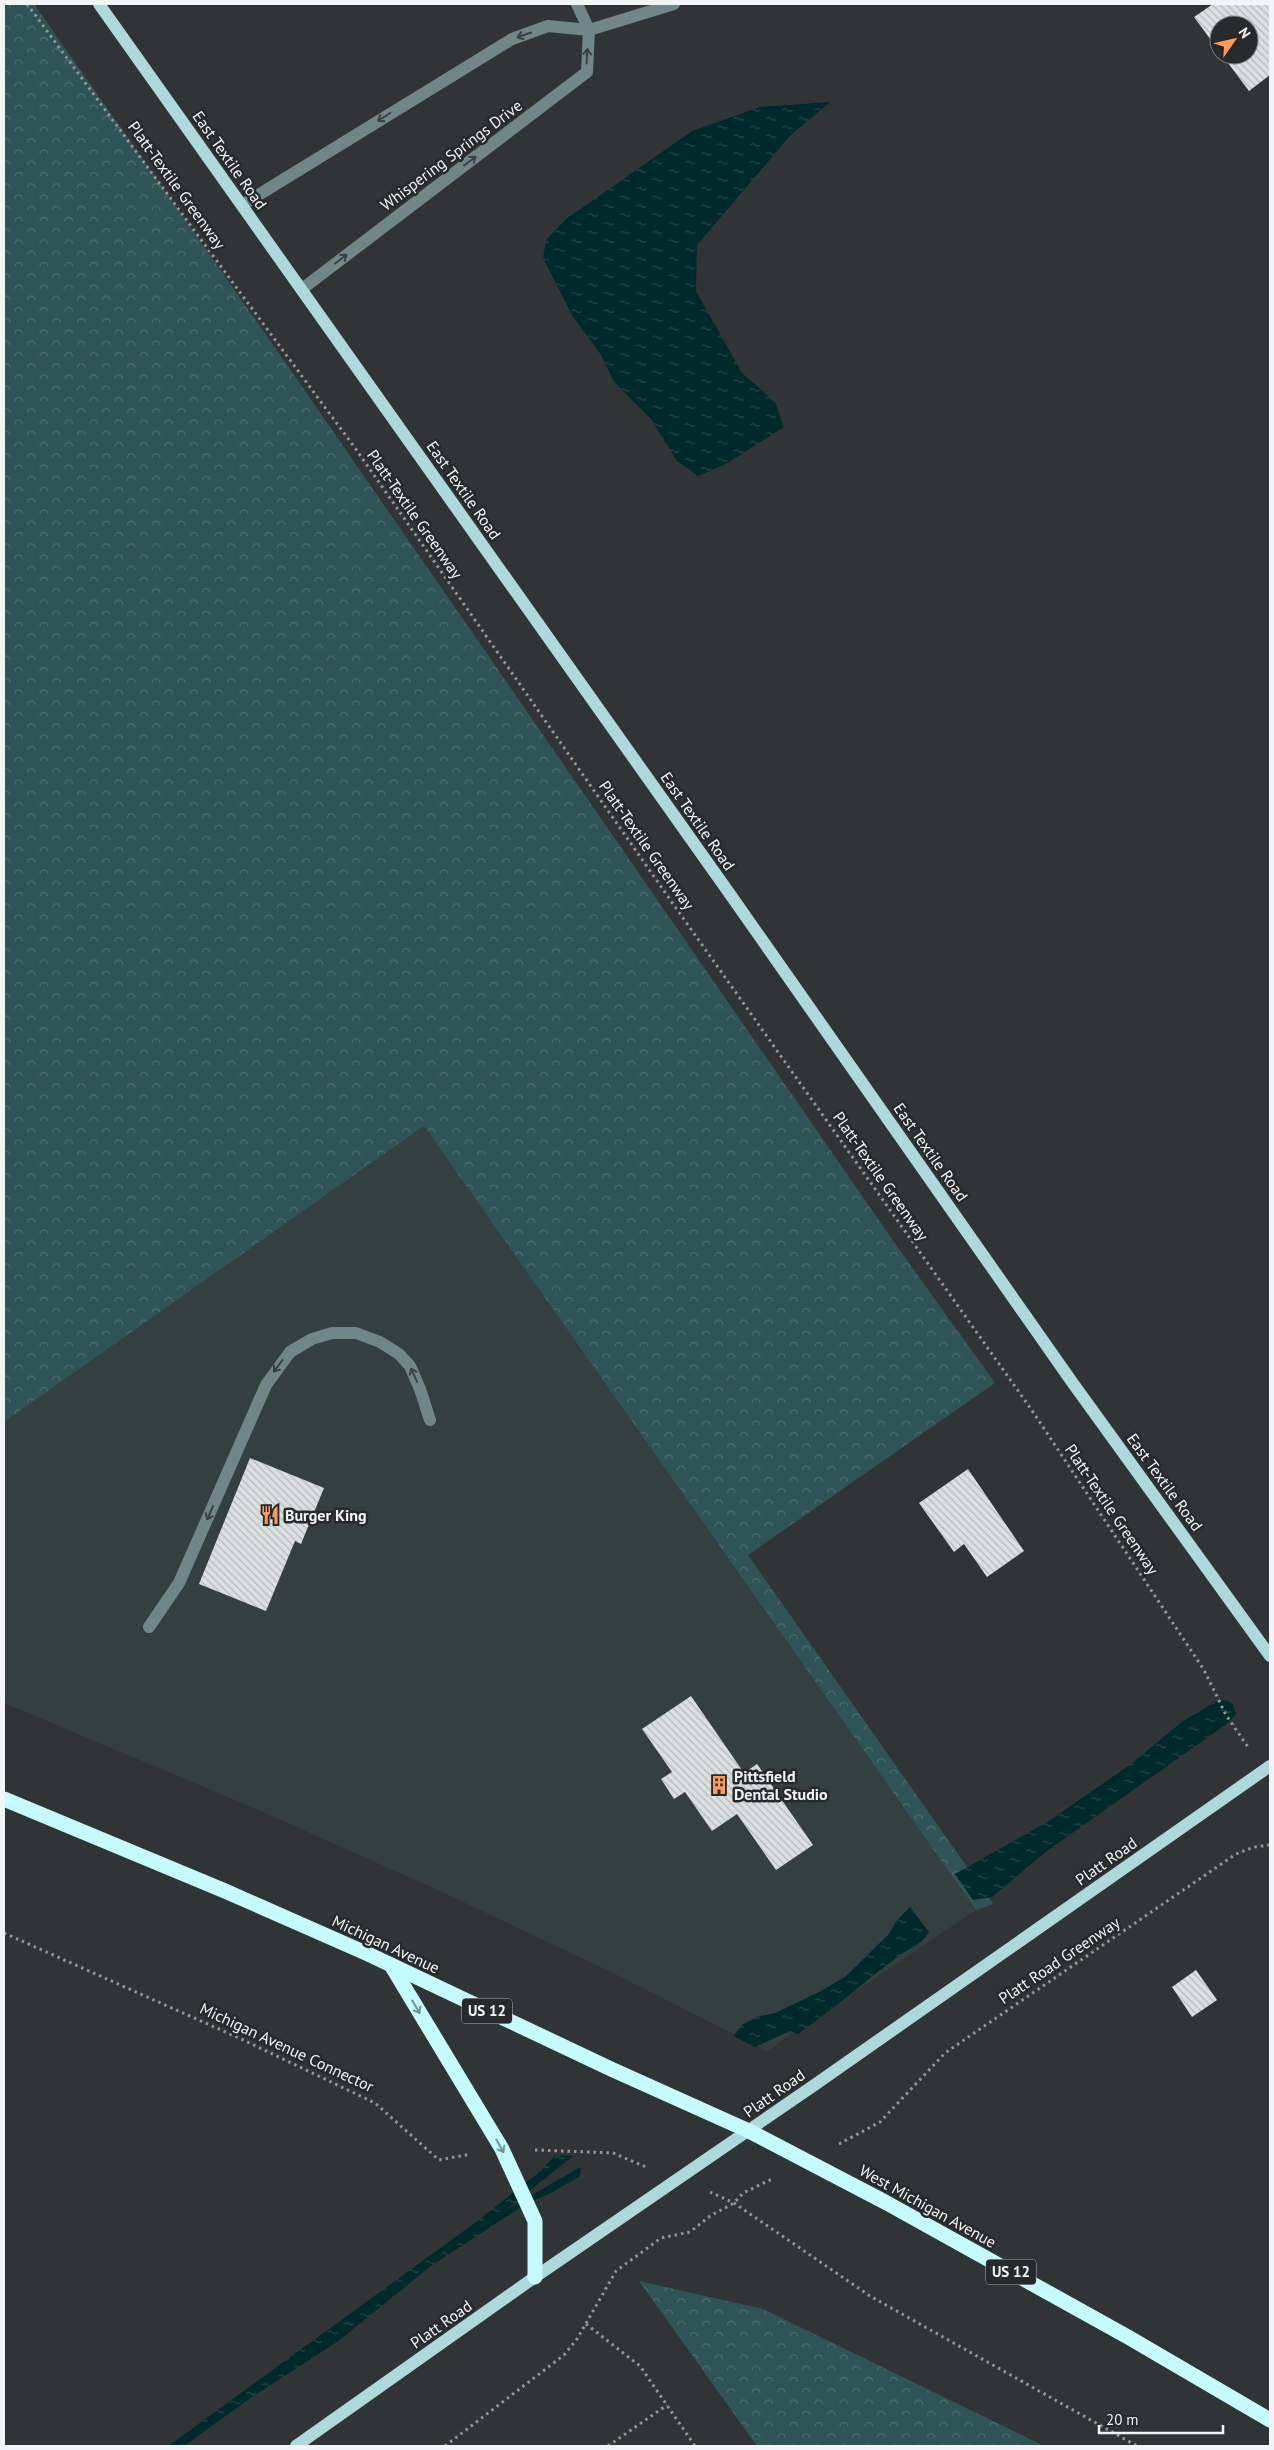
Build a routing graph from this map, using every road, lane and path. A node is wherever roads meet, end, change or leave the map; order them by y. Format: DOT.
graph roads {
  1 [pos="27,4"];
  2 [pos="99,4"];
  3 [pos="577,4"];
  4 [pos="674,4"];
  5 [pos="589,30"];
  6 [pos="242,205"];
  7 [pos="302,289"];
  8 [pos="430,1420"];
  9 [pos="149,1626"];
  10 [pos="1270,1656"];
  11 [pos="1226,1715"];
  12 [pos="1270,1766"];
  13 [pos="4,1799"];
  14 [pos="1270,1845"];
  15 [pos="4,1933"];
  16 [pos="391,1965"];
  17 [pos="880,2122"];
  18 [pos="749,2131"];
  19 [pos="502,2149"];
  20 [pos="613,2153"];
  21 [pos="743,2193"];
  22 [pos="717,2195"];
  23 [pos="734,2203"];
  24 [pos="535,2277"];
  25 [pos="586,2324"];
  26 [pos="667,2405"];
  27 [pos="1270,2420"];
  28 [pos="296,2446"];
  29 [pos="445,2446"];
  30 [pos="608,2446"];
  31 [pos="696,2446"];
  32 [pos="1137,2446"];
  1 -- 11 [label="path, Platt-Textile Greenway"];
  2 -- 6 [label="main road, East Textile Road"];
  3 -- 5 [label="street"];
  4 -- 5 [label="street"];
  5 -- 6 [label="street, one-way"];
  7 -- 5 [label="street, Whispering Springs Drive, one-way"];
  6 -- 7 [label="main road, East Textile Road"];
  7 -- 10 [label="main road, East Textile Road"];
  8 -- 9 [label="street, one-way"];
  12 -- 18 [label="main road, Platt Road"];
  13 -- 16 [label="highway, Michigan Avenue / US 12"];
  14 -- 17 [label="path, Platt Road Greenway"];
  15 -- 19 [label="path, Michigan Avenue Connector"];
  16 -- 18 [label="highway, Michigan Avenue / US 12"];
  16 -- 19 [label="highway, one-way"];
  18 -- 24 [label="main road, Platt Road"];
  18 -- 27 [label="highway, West Michigan Avenue / US 12"];
  19 -- 20 [label="path, Michigan Avenue Connector"];
  19 -- 24 [label="highway"];
  21 -- 23 [label="path"];
  22 -- 23 [label="path"];
  23 -- 25 [label="path"];
  23 -- 32 [label="path"];
  24 -- 28 [label="main road, Platt Road"];
  25 -- 26 [label="path"];
  25 -- 29 [label="path"];
  26 -- 30 [label="path"];
  26 -- 31 [label="path"];
}
